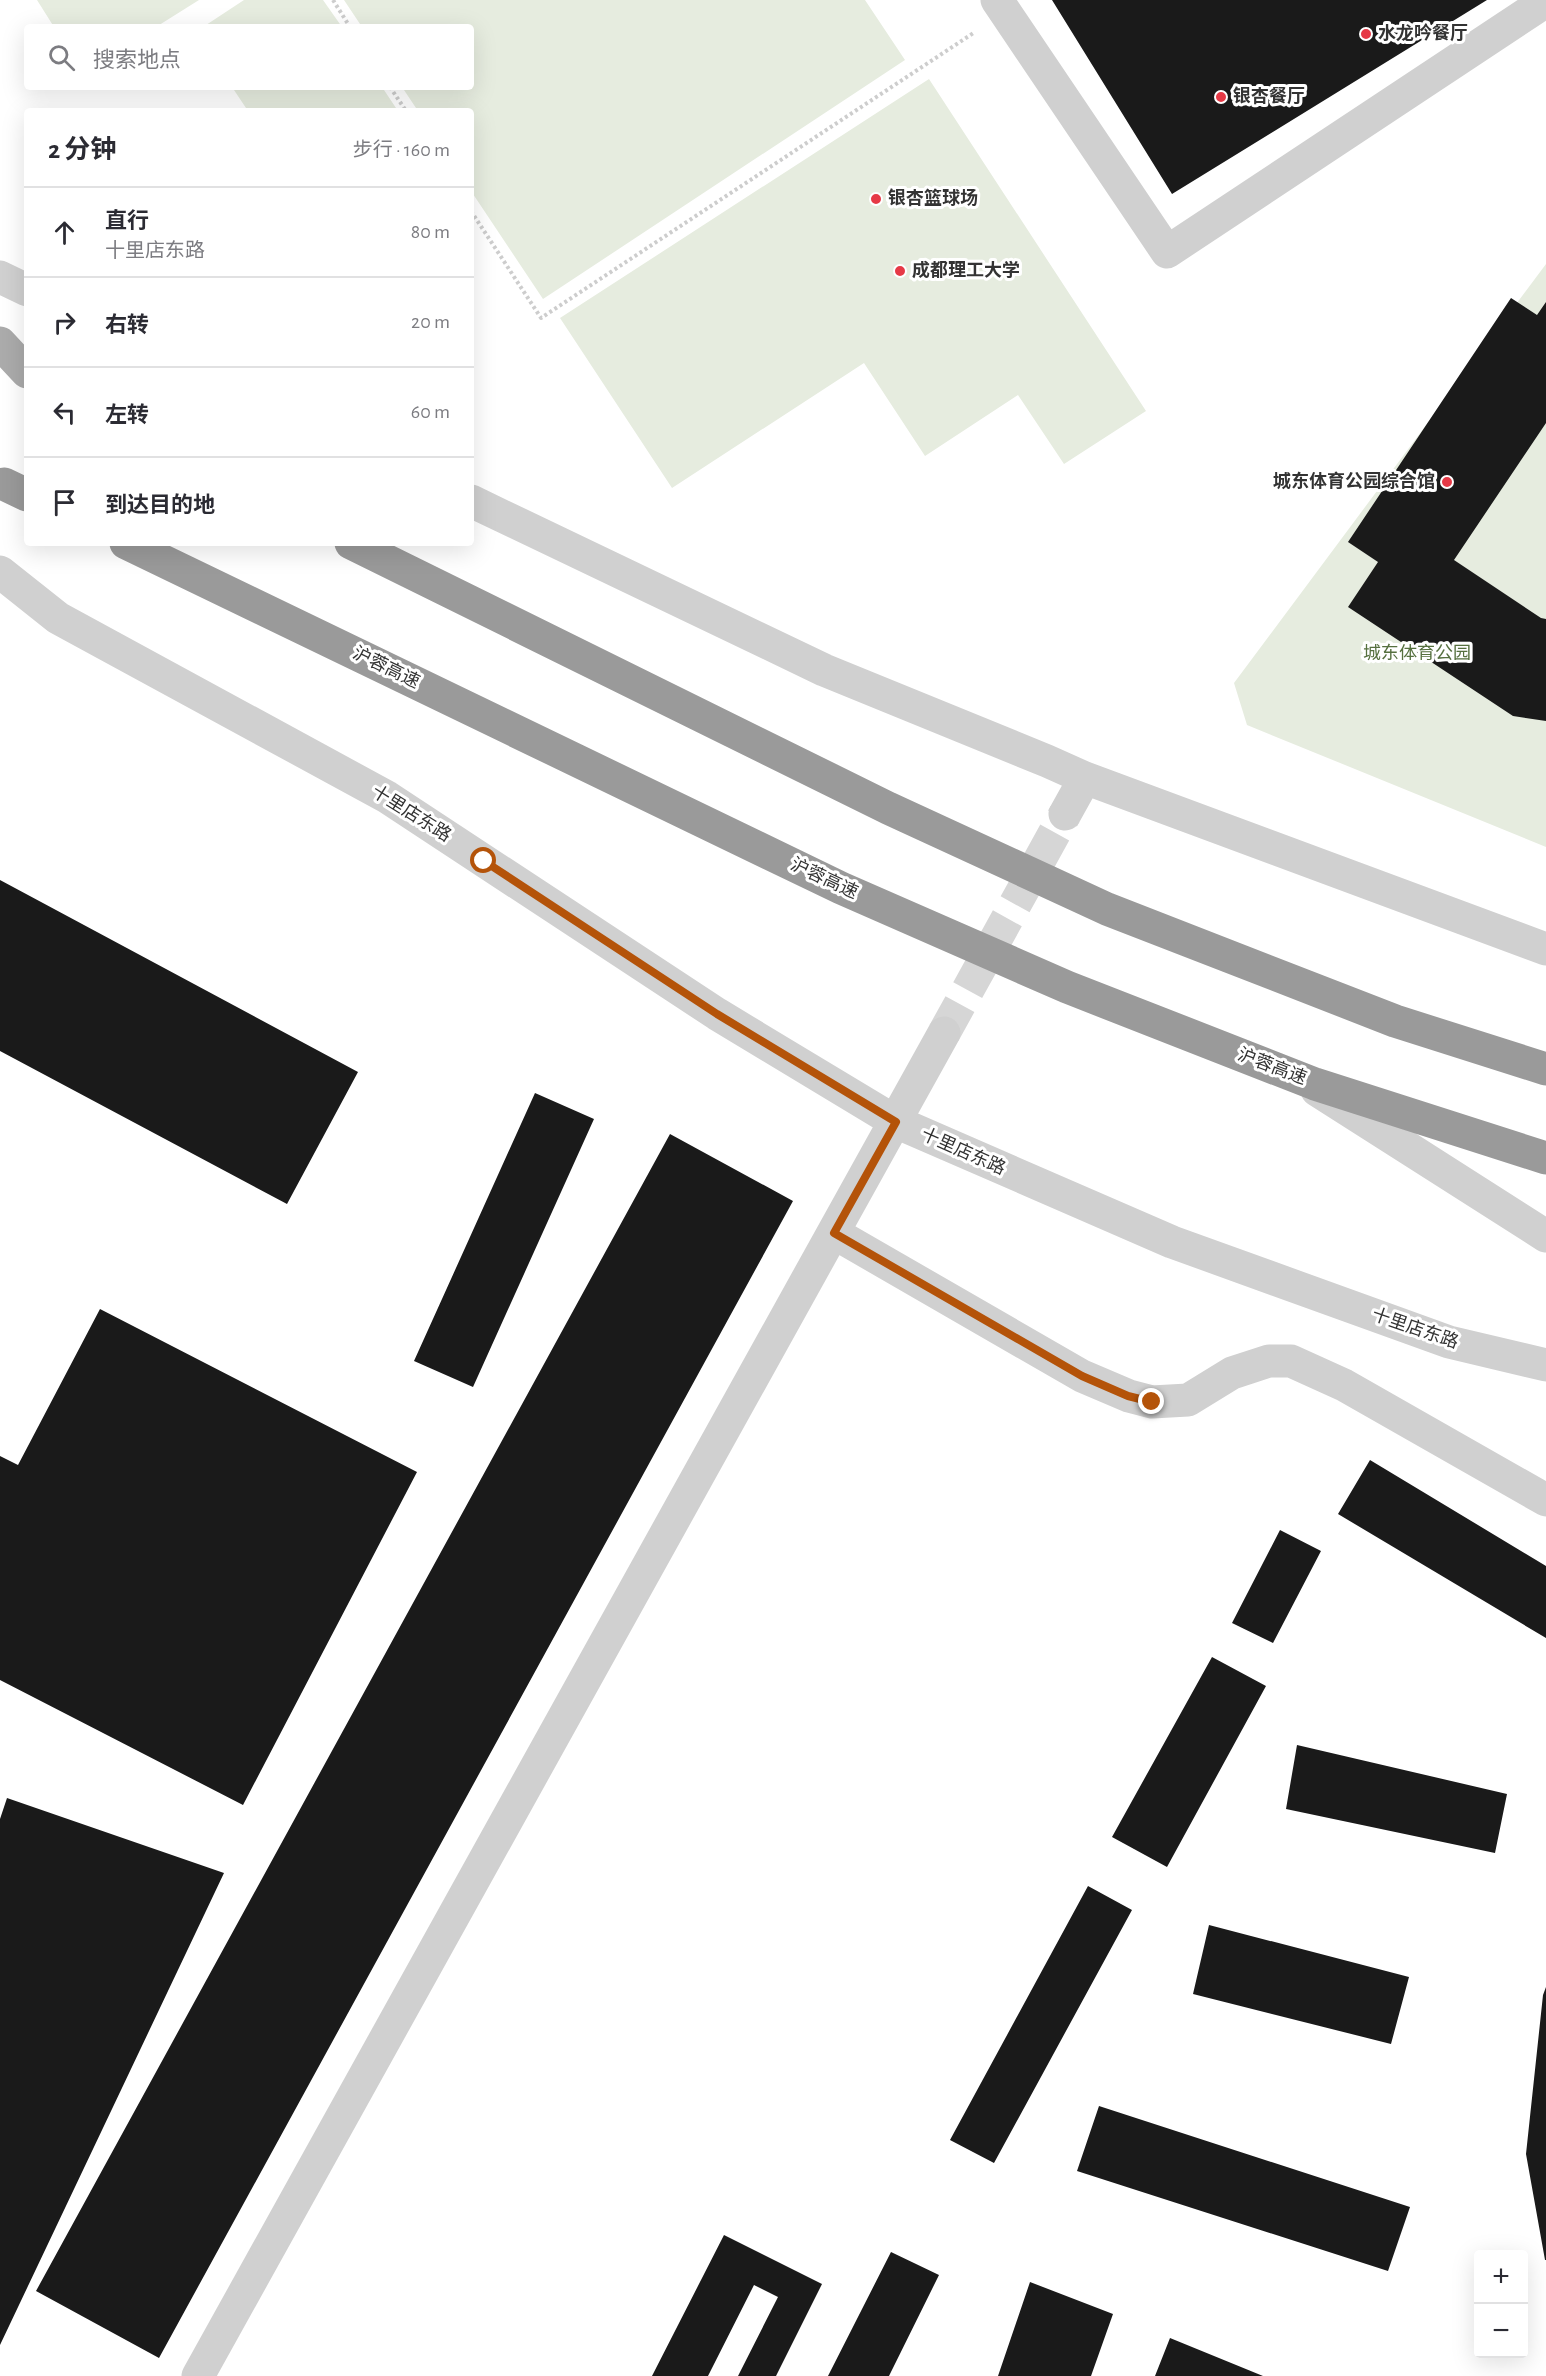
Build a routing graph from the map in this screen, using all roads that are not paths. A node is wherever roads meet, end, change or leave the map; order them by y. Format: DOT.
graph roads {
  1 [pos="1546,1"];
  2 [pos="1001,6"];
  3 [pos="0,277"];
  4 [pos="24,289"];
  5 [pos="0,343"];
  6 [pos="0,368"];
  7 [pos="24,369"];
  8 [pos="24,380"];
  9 [pos="474,502"];
  10 [pos="132,546"];
  11 [pos="357,546"];
  12 [pos="0,572"];
  13 [pos="1085,778"];
  14 [pos="1065,814"];
  15 [pos="1546,949"];
  16 [pos="944,1034"];
  17 [pos="1546,1069"];
  18 [pos="1295,1076"];
  19 [pos="896,1122"];
  20 [pos="1546,1158"];
  21 [pos="834,1233"];
  22 [pos="1546,1236"];
  23 [pos="1546,1365"];
  24 [pos="1546,1500"];
  25 [pos="198,2376"];
  1 -- 2 [label="street"];
  3 -- 4 [label="street"];
  5 -- 7 [label="main road"];
  6 -- 8 [label="main road"];
  9 -- 13 [label="street"];
  10 -- 18 [label="highway, 沪蓉高速"];
  11 -- 17 [label="highway"];
  12 -- 19 [label="street, 十里店东路"];
  13 -- 14 [label="street"];
  13 -- 15 [label="street"];
  16 -- 19 [label="street"];
  18 -- 20 [label="highway, 沪蓉高速"];
  18 -- 22 [label="street"];
  19 -- 21 [label="street"];
  19 -- 23 [label="street, 十里店东路"];
  21 -- 24 [label="street"];
  21 -- 25 [label="street"];
}
